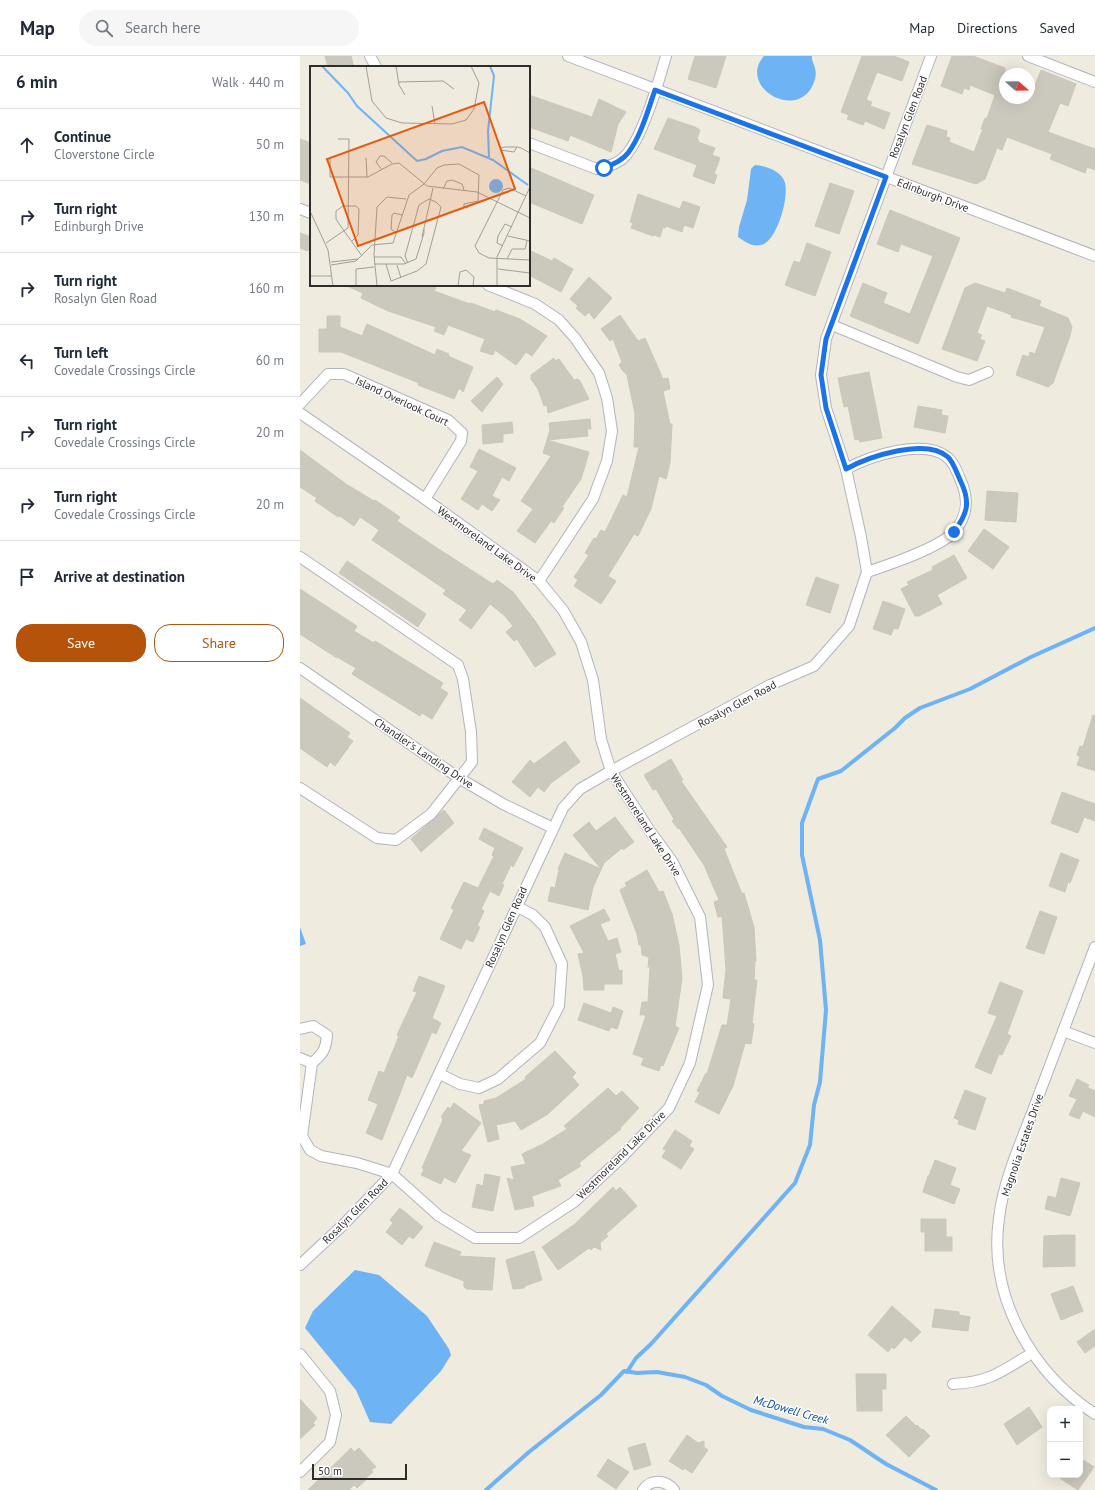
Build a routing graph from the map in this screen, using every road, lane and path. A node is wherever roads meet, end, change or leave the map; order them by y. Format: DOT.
graph roads {
  1 [pos="370,56"];
  2 [pos="568,56"];
  3 [pos="666,56"];
  4 [pos="931,56"];
  5 [pos="1028,56"];
  6 [pos="375,66"];
  7 [pos="1095,82"];
  8 [pos="655,90"];
  9 [pos="530,144"];
  10 [pos="886,177"];
  11 [pos="300,208"];
  12 [pos="310,213"];
  13 [pos="1095,256"];
  14 [pos="490,286"];
  15 [pos="832,324"];
  16 [pos="988,372"];
  17 [pos="300,404"];
  18 [pos="300,413"];
  19 [pos="846,469"];
  20 [pos="425,499"];
  21 [pos="300,557"];
  22 [pos="867,572"];
  23 [pos="539,581"];
  24 [pos="300,668"];
  25 [pos="611,771"];
  26 [pos="459,778"];
  27 [pos="300,788"];
  28 [pos="553,828"];
  29 [pos="516,906"];
  30 [pos="1095,947"];
  31 [pos="300,1029"];
  32 [pos="1063,1031"];
  33 [pos="1095,1043"];
  34 [pos="300,1058"];
  35 [pos="312,1063"];
  36 [pos="440,1074"];
  37 [pos="392,1174"];
  38 [pos="300,1265"];
  39 [pos="1032,1353"];
  40 [pos="300,1354"];
  41 [pos="953,1384"];
  42 [pos="1095,1414"];
  43 [pos="300,1472"];
  44 [pos="643,1490"];
  45 [pos="674,1490"];
  1 -- 6 [label="street"];
  2 -- 8 [label="street, Edinburgh Drive"];
  3 -- 8 [label="street"];
  4 -- 10 [label="street, Rosalyn Glen Road"];
  5 -- 7 [label="street"];
  8 -- 9 [label="street"];
  8 -- 10 [label="street, Edinburgh Drive"];
  10 -- 13 [label="street, Edinburgh Drive"];
  10 -- 15 [label="street, Rosalyn Glen Road"];
  11 -- 12 [label="street"];
  14 -- 23 [label="street"];
  15 -- 16 [label="street"];
  15 -- 19 [label="street, Rosalyn Glen Road"];
  17 -- 20 [label="street, Island Overlook Court"];
  18 -- 20 [label="street, Westmoreland Lake Drive"];
  19 -- 22 [label="street, Rosalyn Glen Road"];
  19 -- 22 [label="street"];
  20 -- 23 [label="street, Westmoreland Lake Drive"];
  21 -- 26 [label="street"];
  22 -- 25 [label="street, Rosalyn Glen Road"];
  23 -- 25 [label="street, Westmoreland Lake Drive"];
  24 -- 26 [label="street, Chandler's Landing Drive"];
  25 -- 28 [label="street, Rosalyn Glen Road"];
  25 -- 37 [label="street, Westmoreland Lake Drive"];
  26 -- 27 [label="street"];
  26 -- 28 [label="street, Chandler's Landing Drive"];
  28 -- 29 [label="street, Rosalyn Glen Road"];
  29 -- 36 [label="street, Rosalyn Glen Road"];
  29 -- 36 [label="street"];
  30 -- 32 [label="street, Magnolia Estates Drive"];
  31 -- 35 [label="street"];
  32 -- 33 [label="street"];
  32 -- 39 [label="street, Magnolia Estates Drive"];
  34 -- 35 [label="street"];
  35 -- 37 [label="street, Westmoreland Lake Drive"];
  36 -- 37 [label="street, Rosalyn Glen Road"];
  37 -- 38 [label="street, Rosalyn Glen Road"];
  39 -- 41 [label="street"];
  39 -- 42 [label="street, Magnolia Estates Drive"];
  40 -- 43 [label="street"];
  44 -- 45 [label="street"];
}
